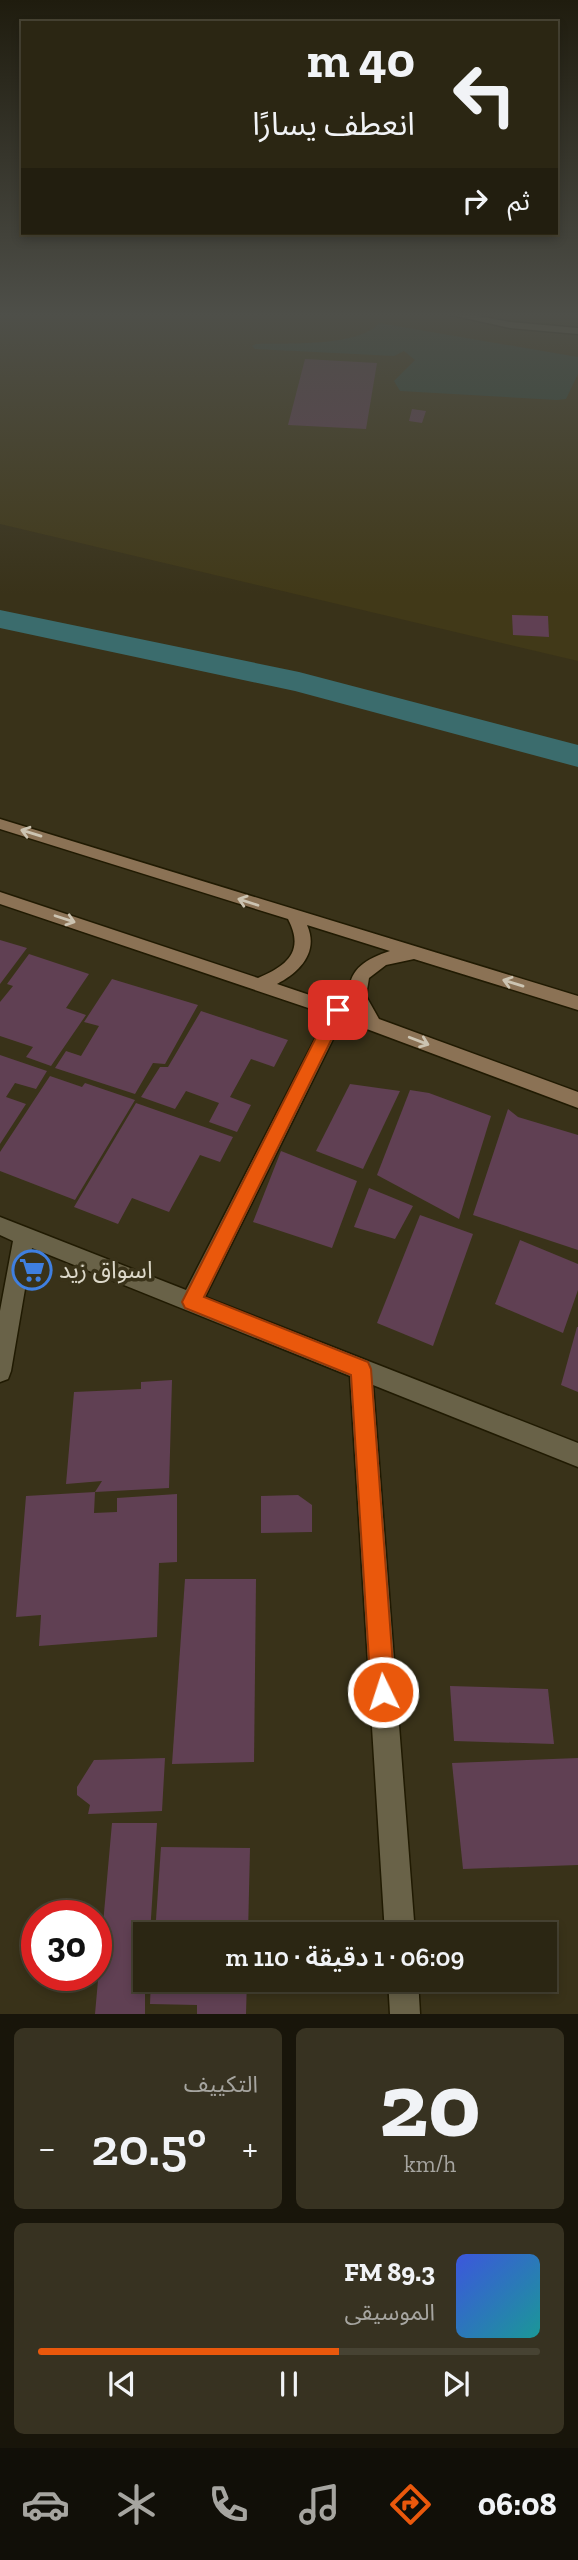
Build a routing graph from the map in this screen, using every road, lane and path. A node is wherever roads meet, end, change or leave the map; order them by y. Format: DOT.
graph roads {
  1 [pos="0,824"];
  2 [pos="0,898"];
  3 [pos="294,916"];
  4 [pos="427,957"];
  5 [pos="260,984"];
  6 [pos="578,1003"];
  7 [pos="338,1010"];
  8 [pos="372,1023"];
  9 [pos="578,1100"];
  10 [pos="0,1226"];
  11 [pos="24,1236"];
  12 [pos="191,1302"];
  13 [pos="361,1369"];
  14 [pos="0,1371"];
  15 [pos="578,1454"];
  16 [pos="399,1922"];
  17 [pos="404,1992"];
  18 [pos="405,2014"];
  3 -- 1 [label="main road, one-way"];
  2 -- 5 [label="main road, one-way"];
  3 -- 4 [label="main road"];
  3 -- 5 [label="main road"];
  6 -- 4 [label="main road, one-way"];
  4 -- 8 [label="main road"];
  5 -- 7 [label="main road"];
  7 -- 8 [label="main road"];
  7 -- 12 [label="street"];
  8 -- 9 [label="main road, one-way"];
  10 -- 11 [label="street"];
  11 -- 12 [label="street"];
  11 -- 14 [label="street"];
  12 -- 13 [label="street"];
  13 -- 15 [label="street"];
  13 -- 16 [label="street"];
  17 -- 18 [label="street"];
}
